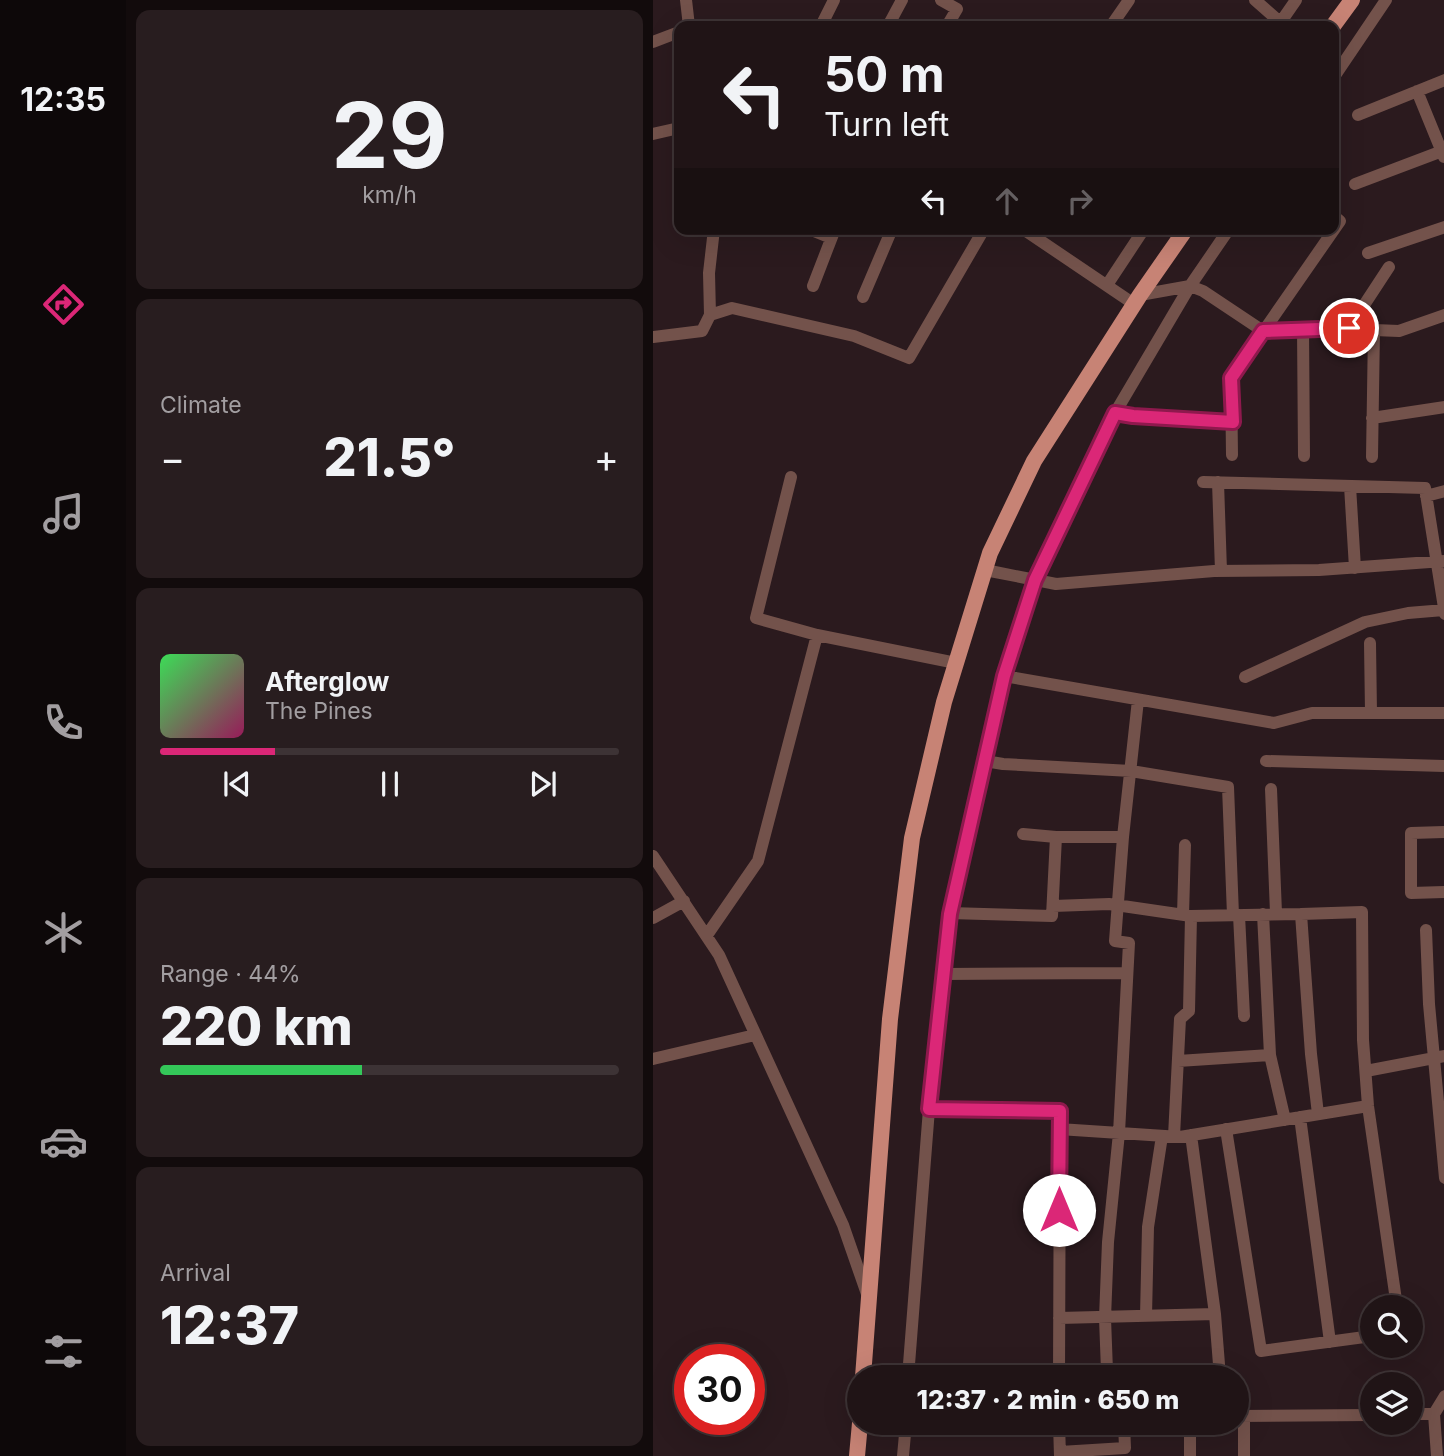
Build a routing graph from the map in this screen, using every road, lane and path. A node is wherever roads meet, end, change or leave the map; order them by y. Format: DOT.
graph roads {
  1 [pos="686,0"];
  2 [pos="834,0"];
  3 [pos="902,0"];
  4 [pos="941,0"];
  5 [pos="1129,0"];
  6 [pos="1255,0"];
  7 [pos="1296,0"];
  8 [pos="1352,0"];
  9 [pos="1386,0"];
  10 [pos="959,5"];
  11 [pos="688,21"];
  12 [pos="824,21"];
  13 [pos="891,21"];
  14 [pos="949,21"];
  15 [pos="1114,21"];
  16 [pos="1276,21"];
  17 [pos="1281,21"];
  18 [pos="1337,21"];
  19 [pos="674,34"];
  20 [pos="653,42"];
  21 [pos="1339,69"];
  22 [pos="1444,80"];
  23 [pos="1417,91"];
  24 [pos="1358,115"];
  25 [pos="674,129"];
  26 [pos="653,134"];
  27 [pos="1443,154"];
  28 [pos="1355,184"];
  29 [pos="1444,227"];
  30 [pos="713,235"];
  31 [pos="833,235"];
  32 [pos="889,235"];
  33 [pos="981,235"];
  34 [pos="1032,235"];
  35 [pos="1140,235"];
  36 [pos="1182,235"];
  37 [pos="1225,235"];
  38 [pos="1330,235"];
  39 [pos="1368,253"];
  40 [pos="1389,267"];
  41 [pos="1107,285"];
  42 [pos="813,286"];
  43 [pos="1190,286"];
  44 [pos="863,297"];
  45 [pos="1137,300"];
  46 [pos="710,315"];
  47 [pos="1444,315"];
  48 [pos="1349,328"];
  49 [pos="1303,329"];
  50 [pos="1374,329"];
  51 [pos="1263,331"];
  52 [pos="653,337"];
  53 [pos="1444,407"];
  54 [pos="1115,413"];
  55 [pos="1372,418"];
  56 [pos="1233,422"];
  57 [pos="1232,455"];
  58 [pos="1304,456"];
  59 [pos="1372,457"];
  60 [pos="791,477"];
  61 [pos="1203,482"];
  62 [pos="1218,482"];
  63 [pos="1350,486"];
  64 [pos="1444,491"];
  65 [pos="1426,496"];
  66 [pos="1440,562"];
  67 [pos="1355,568"];
  68 [pos="985,569"];
  69 [pos="1221,571"];
  70 [pos="1035,580"];
  71 [pos="1444,612"];
  72 [pos="817,635"];
  73 [pos="1370,643"];
  74 [pos="956,663"];
  75 [pos="1004,676"];
  76 [pos="1245,677"];
  77 [pos="1138,700"];
  78 [pos="1444,712"];
  79 [pos="1371,713"];
  80 [pos="985,761"];
  81 [pos="1266,761"];
  82 [pos="1444,766"];
  83 [pos="1131,771"];
  84 [pos="1271,789"];
  85 [pos="1444,832"];
  86 [pos="1023,834"];
  87 [pos="1056,837"];
  88 [pos="1123,838"];
  89 [pos="1185,845"];
  90 [pos="653,856"];
  91 [pos="1444,892"];
  92 [pos="684,901"];
  93 [pos="1118,905"];
  94 [pos="1053,906"];
  95 [pos="950,914"];
  96 [pos="1269,914"];
  97 [pos="1301,914"];
  98 [pos="1236,915"];
  99 [pos="1187,916"];
  100 [pos="653,918"];
  101 [pos="1426,930"];
  102 [pos="707,935"];
  103 [pos="1127,973"];
  104 [pos="943,974"];
  105 [pos="1244,1016"];
  106 [pos="755,1035"];
  107 [pos="1270,1055"];
  108 [pos="1439,1057"];
  109 [pos="653,1059"];
  110 [pos="1178,1061"];
  111 [pos="1366,1071"];
  112 [pos="1368,1106"];
  113 [pos="929,1109"];
  114 [pos="1318,1114"];
  115 [pos="1300,1117"];
  116 [pos="1285,1120"];
  117 [pos="1059,1129"];
  118 [pos="1226,1129"];
  119 [pos="1119,1133"];
  120 [pos="1191,1135"];
  121 [pos="1168,1136"];
  122 [pos="1444,1178"];
  123 [pos="1395,1295"];
  124 [pos="869,1299"];
  125 [pos="1215,1314"];
  126 [pos="1146,1316"];
  127 [pos="1059,1318"];
  128 [pos="1105,1318"];
  129 [pos="1360,1338"];
  130 [pos="1330,1342"];
  131 [pos="864,1365"];
  132 [pos="910,1365"];
  133 [pos="1059,1365"];
  134 [pos="1107,1365"];
  135 [pos="1218,1365"];
  136 [pos="1444,1396"];
  137 [pos="1423,1414"];
  138 [pos="1434,1414"];
  139 [pos="1360,1415"];
  140 [pos="1249,1416"];
  141 [pos="859,1435"];
  142 [pos="905,1435"];
  143 [pos="1059,1435"];
  144 [pos="1124,1435"];
  145 [pos="1190,1435"];
  146 [pos="1242,1435"];
  147 [pos="1060,1454"];
  148 [pos="858,1456"];
  149 [pos="903,1456"];
  150 [pos="1190,1456"];
  151 [pos="1244,1456"];
  152 [pos="1437,1456"];
  1 -- 11 [label="street"];
  2 -- 12 [label="street"];
  3 -- 13 [label="street"];
  4 -- 10 [label="street"];
  5 -- 15 [label="street"];
  6 -- 16 [label="street"];
  7 -- 17 [label="street"];
  8 -- 18 [label="main road"];
  9 -- 21 [label="street"];
  10 -- 14 [label="street"];
  19 -- 20 [label="street"];
  22 -- 23 [label="street"];
  23 -- 24 [label="street"];
  23 -- 27 [label="street"];
  25 -- 26 [label="street"];
  27 -- 28 [label="street"];
  29 -- 39 [label="street"];
  30 -- 46 [label="street"];
  31 -- 42 [label="street"];
  32 -- 44 [label="street"];
  33 -- 46 [label="street"];
  34 -- 41 [label="street"];
  35 -- 41 [label="street"];
  36 -- 45 [label="main road"];
  37 -- 43 [label="street"];
  38 -- 51 [label="street"];
  40 -- 48 [label="street"];
  41 -- 45 [label="street"];
  43 -- 45 [label="street"];
  43 -- 51 [label="street"];
  43 -- 54 [label="street"];
  45 -- 68 [label="main road"];
  46 -- 52 [label="street"];
  47 -- 50 [label="street"];
  48 -- 49 [label="street"];
  48 -- 50 [label="street"];
  49 -- 51 [label="street"];
  49 -- 58 [label="street"];
  50 -- 55 [label="street"];
  51 -- 56 [label="street"];
  53 -- 55 [label="street"];
  54 -- 56 [label="street"];
  54 -- 70 [label="street"];
  55 -- 59 [label="street"];
  56 -- 57 [label="street"];
  60 -- 72 [label="street"];
  61 -- 62 [label="street"];
  62 -- 63 [label="street"];
  62 -- 69 [label="street"];
  63 -- 65 [label="street"];
  63 -- 67 [label="street"];
  64 -- 65 [label="street"];
  65 -- 66 [label="street"];
  66 -- 67 [label="street"];
  66 -- 71 [label="street"];
  67 -- 69 [label="street"];
  68 -- 70 [label="street"];
  68 -- 74 [label="main road"];
  69 -- 70 [label="street"];
  70 -- 75 [label="street"];
  71 -- 76 [label="street"];
  72 -- 74 [label="street"];
  72 -- 102 [label="street"];
  73 -- 79 [label="street"];
  74 -- 124 [label="main road"];
  75 -- 77 [label="street"];
  75 -- 80 [label="street"];
  77 -- 79 [label="street"];
  77 -- 83 [label="street"];
  78 -- 79 [label="street"];
  80 -- 83 [label="street"];
  80 -- 95 [label="street"];
  81 -- 82 [label="street"];
  83 -- 88 [label="street"];
  83 -- 98 [label="street"];
  84 -- 96 [label="street"];
  85 -- 91 [label="street"];
  86 -- 87 [label="street"];
  87 -- 88 [label="street"];
  87 -- 94 [label="street"];
  88 -- 93 [label="street"];
  89 -- 99 [label="street"];
  90 -- 92 [label="street"];
  92 -- 100 [label="street"];
  92 -- 102 [label="street"];
  93 -- 94 [label="street"];
  93 -- 99 [label="street"];
  93 -- 103 [label="street"];
  94 -- 95 [label="street"];
  95 -- 104 [label="street"];
  96 -- 97 [label="street"];
  96 -- 98 [label="street"];
  96 -- 107 [label="street"];
  97 -- 111 [label="street"];
  97 -- 114 [label="street"];
  98 -- 99 [label="street"];
  98 -- 105 [label="street"];
  99 -- 110 [label="street"];
  101 -- 108 [label="street"];
  102 -- 106 [label="street"];
  103 -- 104 [label="street"];
  103 -- 119 [label="street"];
  104 -- 113 [label="street"];
  106 -- 109 [label="street"];
  106 -- 124 [label="street"];
  107 -- 110 [label="street"];
  107 -- 116 [label="street"];
  108 -- 111 [label="street"];
  108 -- 122 [label="street"];
  110 -- 121 [label="street"];
  111 -- 112 [label="street"];
  112 -- 114 [label="street"];
  112 -- 123 [label="street"];
  113 -- 117 [label="street"];
  113 -- 132 [label="street"];
  114 -- 115 [label="street"];
  115 -- 116 [label="street"];
  115 -- 130 [label="street"];
  116 -- 118 [label="street"];
  117 -- 119 [label="street"];
  117 -- 127 [label="street"];
  118 -- 120 [label="street"];
  118 -- 130 [label="street"];
  119 -- 121 [label="street"];
  119 -- 128 [label="street"];
  120 -- 121 [label="street"];
  120 -- 125 [label="street"];
  121 -- 126 [label="street"];
  124 -- 131 [label="main road"];
  125 -- 126 [label="street"];
  125 -- 135 [label="street"];
  126 -- 128 [label="street"];
  127 -- 128 [label="street"];
  127 -- 133 [label="street"];
  128 -- 134 [label="street"];
  129 -- 130 [label="street"];
  136 -- 138 [label="street"];
  137 -- 138 [label="street"];
  138 -- 152 [label="street"];
  139 -- 140 [label="street"];
  141 -- 148 [label="main road"];
  142 -- 149 [label="street"];
  143 -- 147 [label="street"];
  144 -- 147 [label="street"];
  145 -- 150 [label="street"];
  146 -- 151 [label="street"];
}
